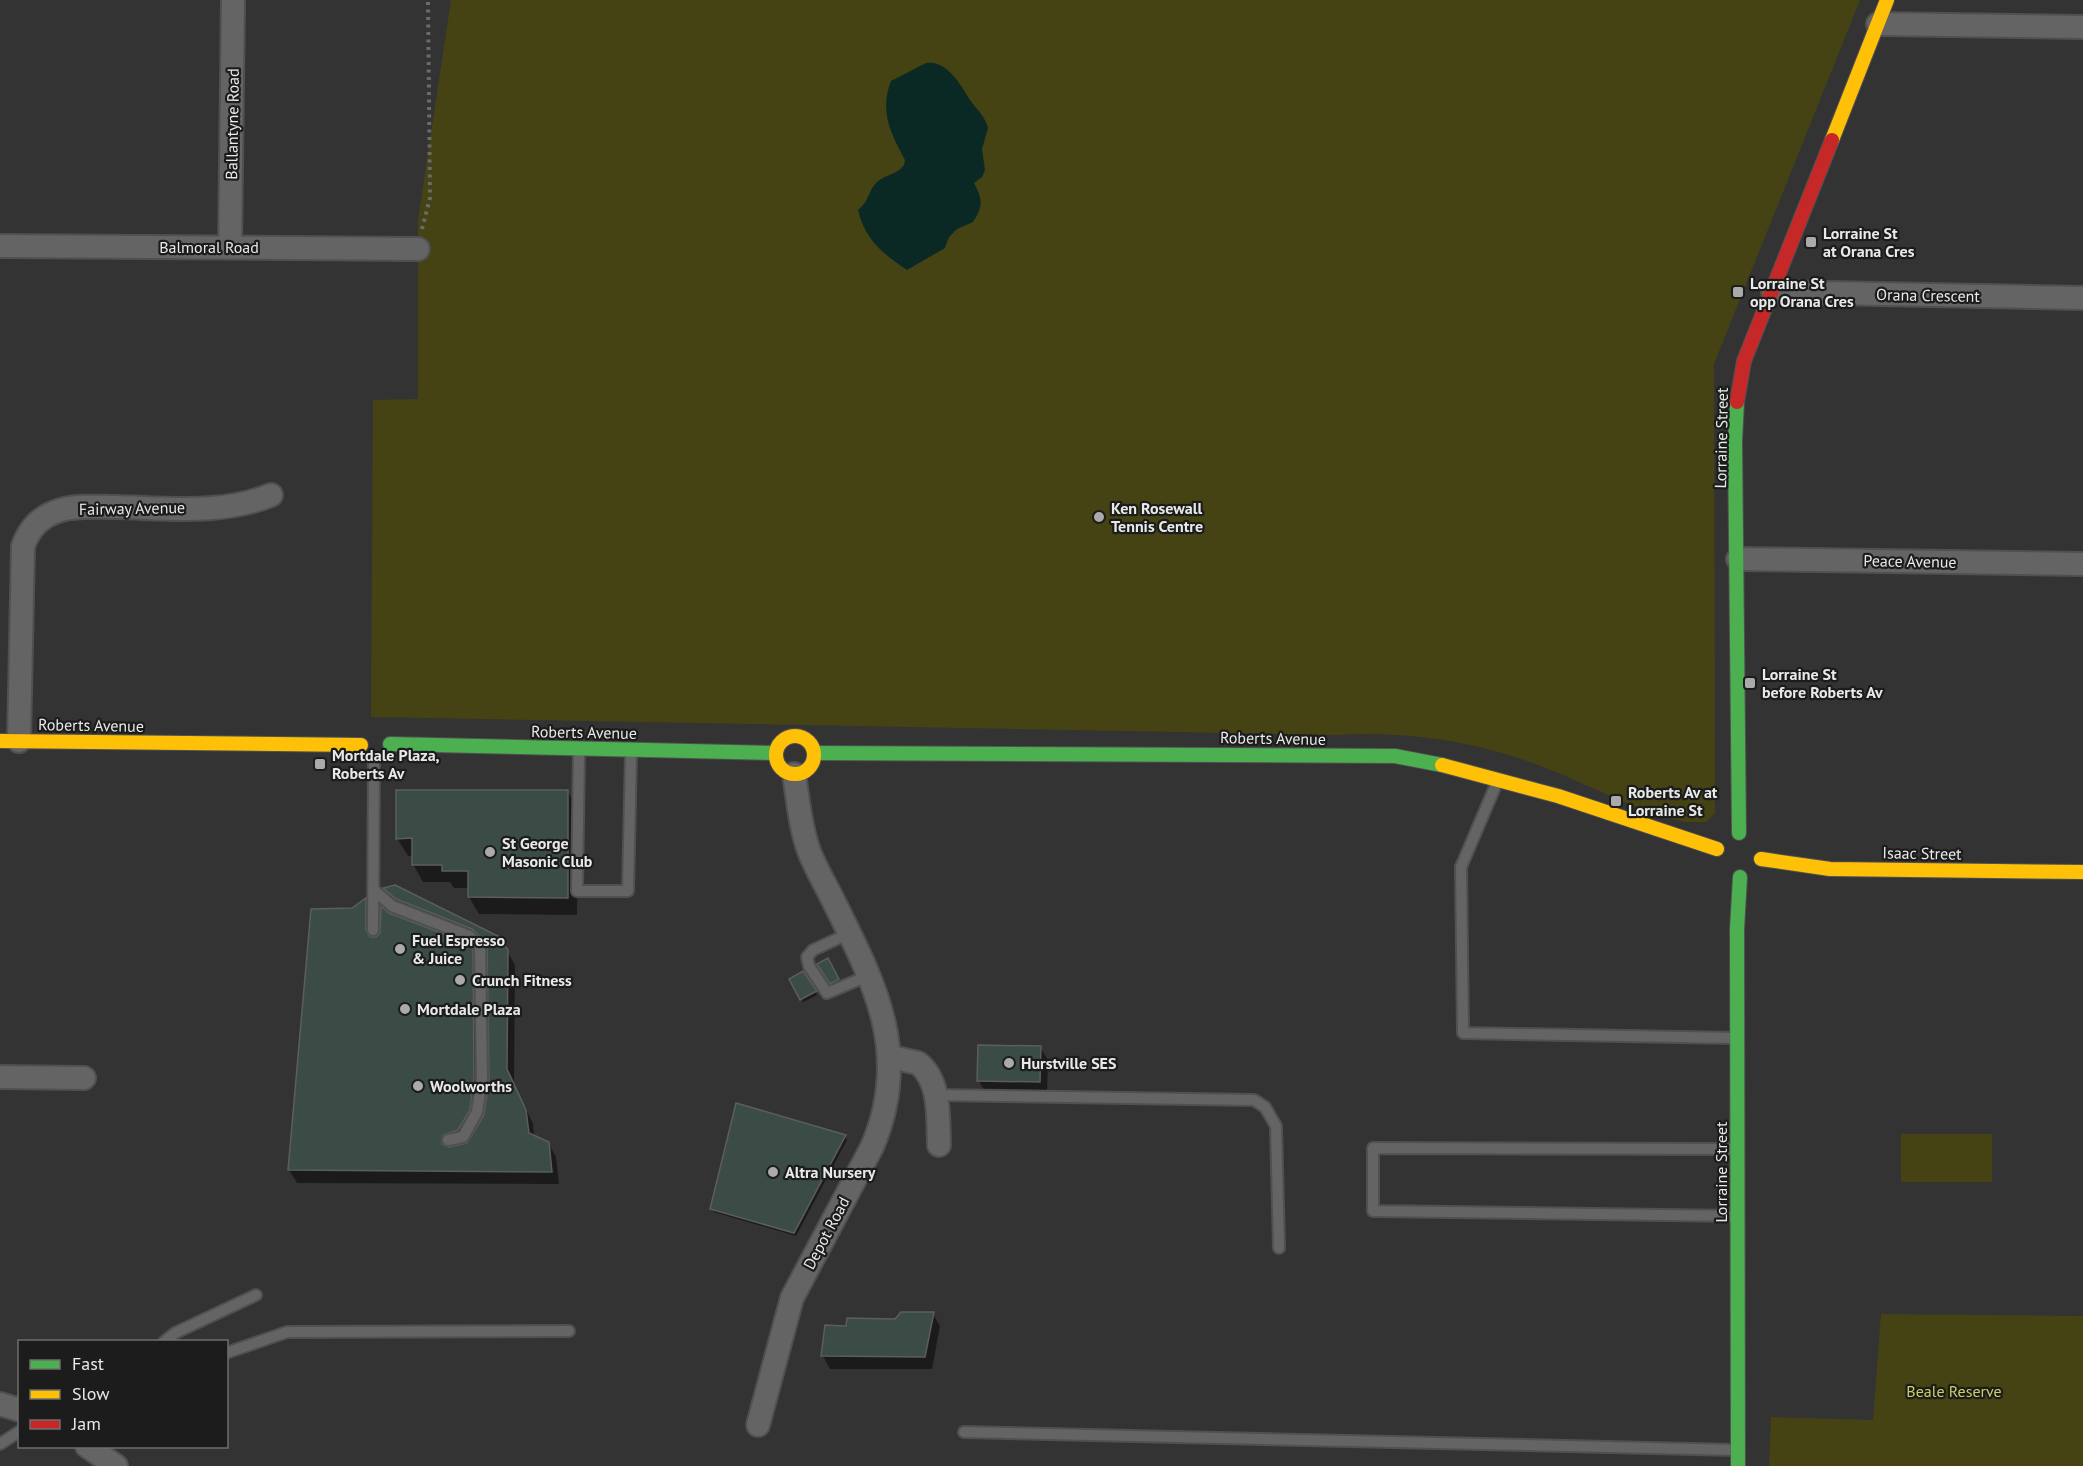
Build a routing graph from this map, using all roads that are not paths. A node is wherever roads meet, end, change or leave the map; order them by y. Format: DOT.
graph roads {
  1 [pos="233,0"];
  2 [pos="1887,0"];
  3 [pos="1878,24"];
  4 [pos="2083,27"];
  5 [pos="0,246"];
  6 [pos="231,247"];
  7 [pos="418,249"];
  8 [pos="1773,291"];
  9 [pos="2083,298"];
  10 [pos="271,495"];
  11 [pos="1738,559"];
  12 [pos="2083,564"];
  13 [pos="382,731"];
  14 [pos="9,741"];
  15 [pos="390,744"];
  16 [pos="579,748"];
  17 [pos="631,750"];
  18 [pos="776,753"];
  19 [pos="815,753"];
  20 [pos="374,759"];
  21 [pos="794,774"];
  22 [pos="1499,777"];
  23 [pos="1753,844"];
  24 [pos="1725,866"];
  25 [pos="2083,872"];
  26 [pos="375,891"];
  27 [pos="373,930"];
  28 [pos="850,933"];
  29 [pos="870,975"];
  30 [pos="1737,1038"];
  31 [pos="891,1057"];
  32 [pos="0,1077"];
  33 [pos="84,1078"];
  34 [pos="936,1095"];
  35 [pos="448,1140"];
  36 [pos="939,1145"];
  37 [pos="1738,1149"];
  38 [pos="1738,1216"];
  39 [pos="1279,1248"];
  40 [pos="256,1295"];
  41 [pos="570,1331"];
  42 [pos="165,1340"];
  43 [pos="228,1352"];
  44 [pos="0,1404"];
  45 [pos="18,1409"];
  46 [pos="758,1425"];
  47 [pos="18,1432"];
  48 [pos="964,1432"];
  49 [pos="0,1444"];
  50 [pos="90,1448"];
  51 [pos="1738,1450"];
  52 [pos="116,1466"];
  53 [pos="1738,1466"];
  1 -- 6 [label="street, Ballantyne Road"];
  2 -- 3 [label="street, Lorraine Street"];
  3 -- 4 [label="street"];
  3 -- 8 [label="street, Lorraine Street"];
  5 -- 6 [label="street, Balmoral Road"];
  6 -- 7 [label="street, Balmoral Road"];
  8 -- 9 [label="street, Orana Crescent"];
  8 -- 11 [label="street, Lorraine Street"];
  10 -- 14 [label="street, Fairway Avenue"];
  11 -- 12 [label="street, Peace Avenue"];
  11 -- 23 [label="street, Lorraine Street"];
  13 -- 15 [label="street"];
  14 -- 20 [label="street, Roberts Avenue"];
  15 -- 16 [label="street, Roberts Avenue"];
  15 -- 20 [label="street"];
  16 -- 17 [label="street, Roberts Avenue"];
  16 -- 17 [label="lane"];
  17 -- 18 [label="street, Roberts Avenue"];
  18 -- 19 [label="street"];
  18 -- 21 [label="street"];
  19 -- 21 [label="street"];
  19 -- 22 [label="street, Roberts Avenue"];
  20 -- 26 [label="lane"];
  21 -- 28 [label="street, Depot Road"];
  22 -- 24 [label="street, Roberts Avenue"];
  22 -- 30 [label="lane"];
  23 -- 24 [label="street"];
  23 -- 24 [label="street"];
  23 -- 25 [label="street, Isaac Street"];
  24 -- 30 [label="street, Lorraine Street"];
  26 -- 27 [label="lane"];
  26 -- 35 [label="lane"];
  28 -- 29 [label="street, Depot Road"];
  28 -- 29 [label="lane"];
  29 -- 31 [label="street, Depot Road"];
  30 -- 37 [label="street, Lorraine Street"];
  31 -- 34 [label="street"];
  31 -- 46 [label="street, Depot Road"];
  32 -- 33 [label="street"];
  34 -- 36 [label="street"];
  34 -- 39 [label="lane"];
  37 -- 38 [label="street, Lorraine Street"];
  37 -- 38 [label="lane"];
  38 -- 51 [label="street, Lorraine Street"];
  40 -- 42 [label="lane"];
  41 -- 43 [label="lane"];
  44 -- 45 [label="street"];
  47 -- 49 [label="lane"];
  48 -- 51 [label="lane"];
  50 -- 52 [label="street"];
  51 -- 53 [label="street, Lorraine Street"];
}
